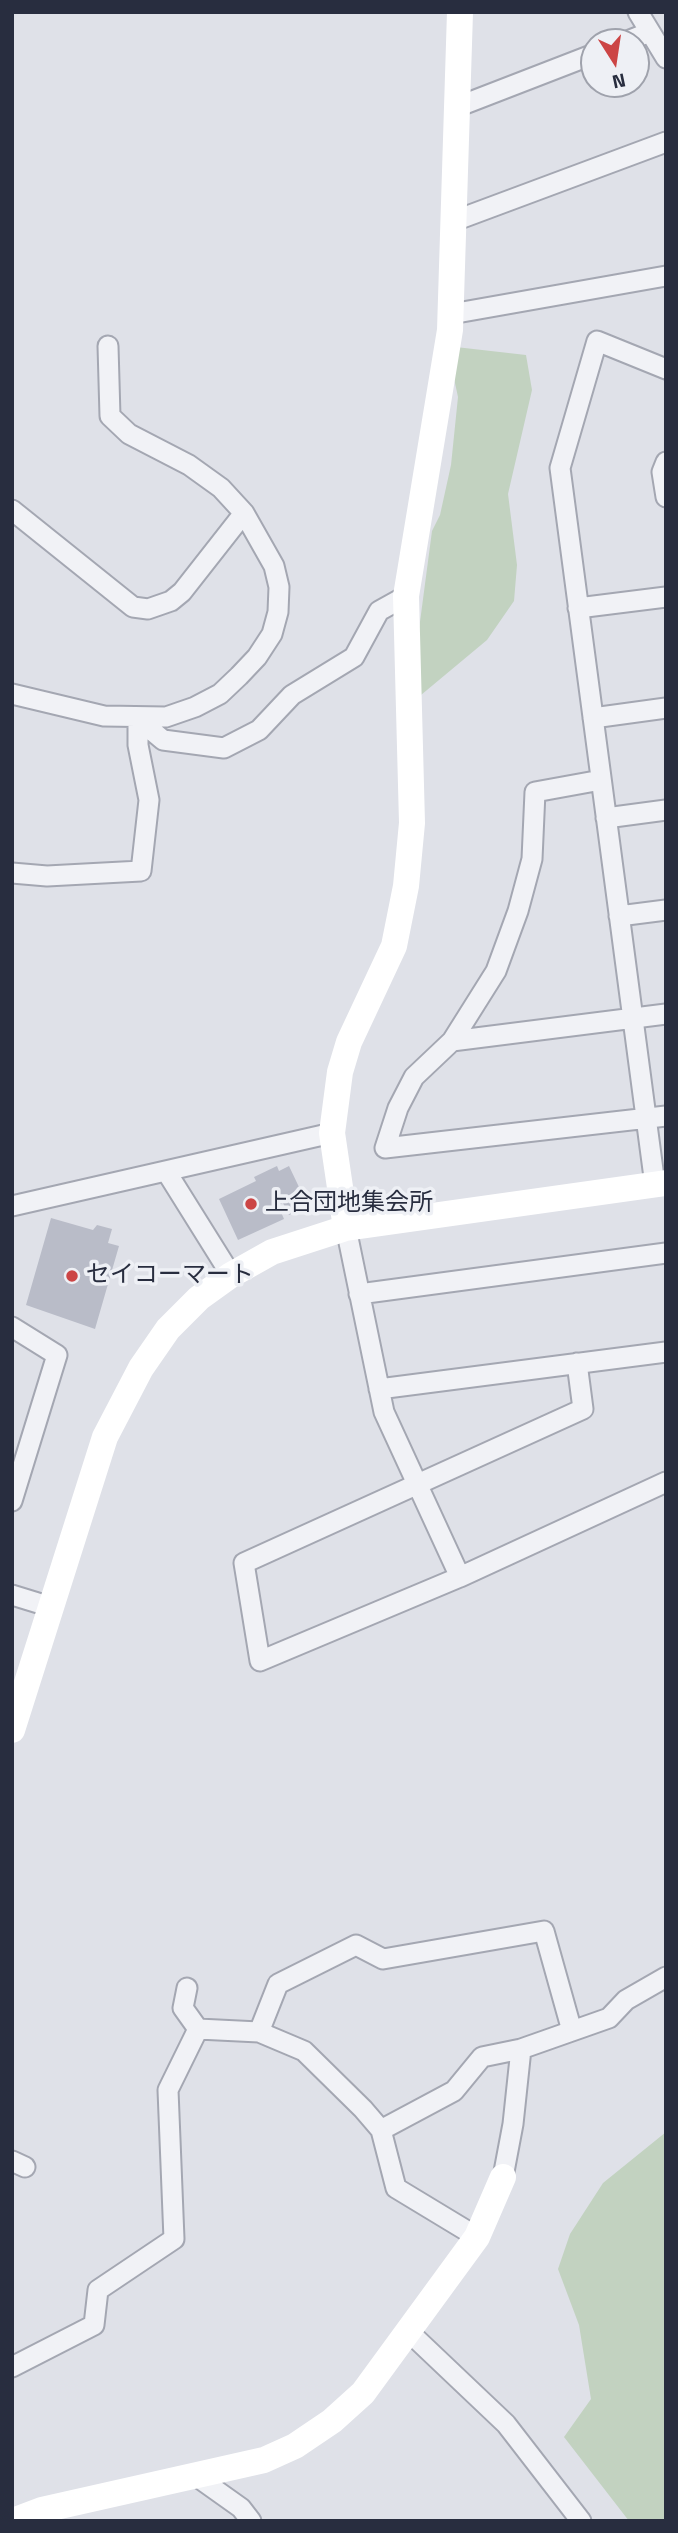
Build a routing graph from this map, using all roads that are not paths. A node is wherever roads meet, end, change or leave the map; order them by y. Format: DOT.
graph roads {
  1 [pos="460,12"];
  2 [pos="638,12"];
  3 [pos="647,28"];
  4 [pos="650,33"];
  5 [pos="666,58"];
  6 [pos="580,59"];
  7 [pos="457,107"];
  8 [pos="666,142"];
  9 [pos="454,221"];
  10 [pos="666,276"];
  11 [pos="451,313"];
  12 [pos="108,346"];
  13 [pos="666,369"];
  14 [pos="666,462"];
  15 [pos="666,497"];
  16 [pos="12,510"];
  17 [pos="244,513"];
  18 [pos="406,596"];
  19 [pos="666,597"];
  20 [pos="579,608"];
  21 [pos="12,694"];
  22 [pos="666,708"];
  23 [pos="593,718"];
  24 [pos="138,719"];
  25 [pos="601,780"];
  26 [pos="666,810"];
  27 [pos="606,818"];
  28 [pos="12,873"];
  29 [pos="666,910"];
  30 [pos="619,916"];
  31 [pos="666,1014"];
  32 [pos="633,1019"];
  33 [pos="452,1041"];
  34 [pos="656,1118"];
  35 [pos="332,1133"];
  36 [pos="166,1171"];
  37 [pos="661,1184"];
  38 [pos="12,1206"];
  39 [pos="346,1228"];
  40 [pos="666,1253"];
  41 [pos="231,1275"];
  42 [pos="359,1294"];
  43 [pos="12,1327"];
  44 [pos="666,1352"];
  45 [pos="577,1363"];
  46 [pos="379,1389"];
  47 [pos="666,1482"];
  48 [pos="418,1486"];
  49 [pos="12,1501"];
  50 [pos="460,1577"];
  51 [pos="12,1595"];
  52 [pos="51,1606"];
  53 [pos="12,1730"];
  54 [pos="666,1977"];
  55 [pos="187,1988"];
  56 [pos="198,2029"];
  57 [pos="572,2031"];
  58 [pos="259,2032"];
  59 [pos="521,2049"];
  60 [pos="381,2130"];
  61 [pos="503,2177"];
  62 [pos="477,2238"];
  63 [pos="408,2331"];
  64 [pos="12,2367"];
  65 [pos="195,2476"];
  66 [pos="13,2521"];
  67 [pos="251,2521"];
  68 [pos="581,2521"];
  1 -- 7 [label="street"];
  2 -- 3 [label="street"];
  4 -- 5 [label="street"];
  6 -- 7 [label="street"];
  7 -- 9 [label="street"];
  8 -- 9 [label="street"];
  9 -- 11 [label="street"];
  10 -- 11 [label="street"];
  11 -- 18 [label="street"];
  12 -- 17 [label="street"];
  13 -- 20 [label="street"];
  14 -- 15 [label="street"];
  16 -- 17 [label="street"];
  17 -- 24 [label="street"];
  18 -- 24 [label="street"];
  18 -- 35 [label="street"];
  19 -- 20 [label="street"];
  20 -- 23 [label="street"];
  21 -- 24 [label="street"];
  22 -- 23 [label="street"];
  23 -- 25 [label="street"];
  24 -- 28 [label="street"];
  25 -- 27 [label="street"];
  25 -- 33 [label="street"];
  26 -- 27 [label="street"];
  27 -- 30 [label="street"];
  29 -- 30 [label="street"];
  30 -- 32 [label="street"];
  31 -- 32 [label="street"];
  32 -- 33 [label="street"];
  32 -- 34 [label="street"];
  33 -- 34 [label="street"];
  34 -- 37 [label="street"];
  35 -- 36 [label="street"];
  35 -- 39 [label="street"];
  36 -- 38 [label="street"];
  36 -- 41 [label="street"];
  37 -- 39 [label="street"];
  39 -- 41 [label="street"];
  39 -- 42 [label="street"];
  40 -- 42 [label="street"];
  41 -- 52 [label="street"];
  42 -- 46 [label="street"];
  43 -- 49 [label="street"];
  44 -- 45 [label="street"];
  45 -- 46 [label="street"];
  45 -- 48 [label="street"];
  46 -- 48 [label="street"];
  47 -- 50 [label="street"];
  48 -- 50 [label="street"];
  48 -- 50 [label="street"];
  51 -- 52 [label="street"];
  52 -- 53 [label="street"];
  54 -- 57 [label="street"];
  55 -- 56 [label="street"];
  56 -- 58 [label="street"];
  56 -- 64 [label="street"];
  57 -- 58 [label="street"];
  57 -- 59 [label="street"];
  58 -- 60 [label="street"];
  59 -- 60 [label="street"];
  59 -- 61 [label="street"];
  60 -- 62 [label="street"];
  61 -- 62 [label="street"];
  62 -- 63 [label="street"];
  63 -- 65 [label="street"];
  63 -- 68 [label="street"];
  65 -- 66 [label="street"];
  65 -- 67 [label="street"];
}
